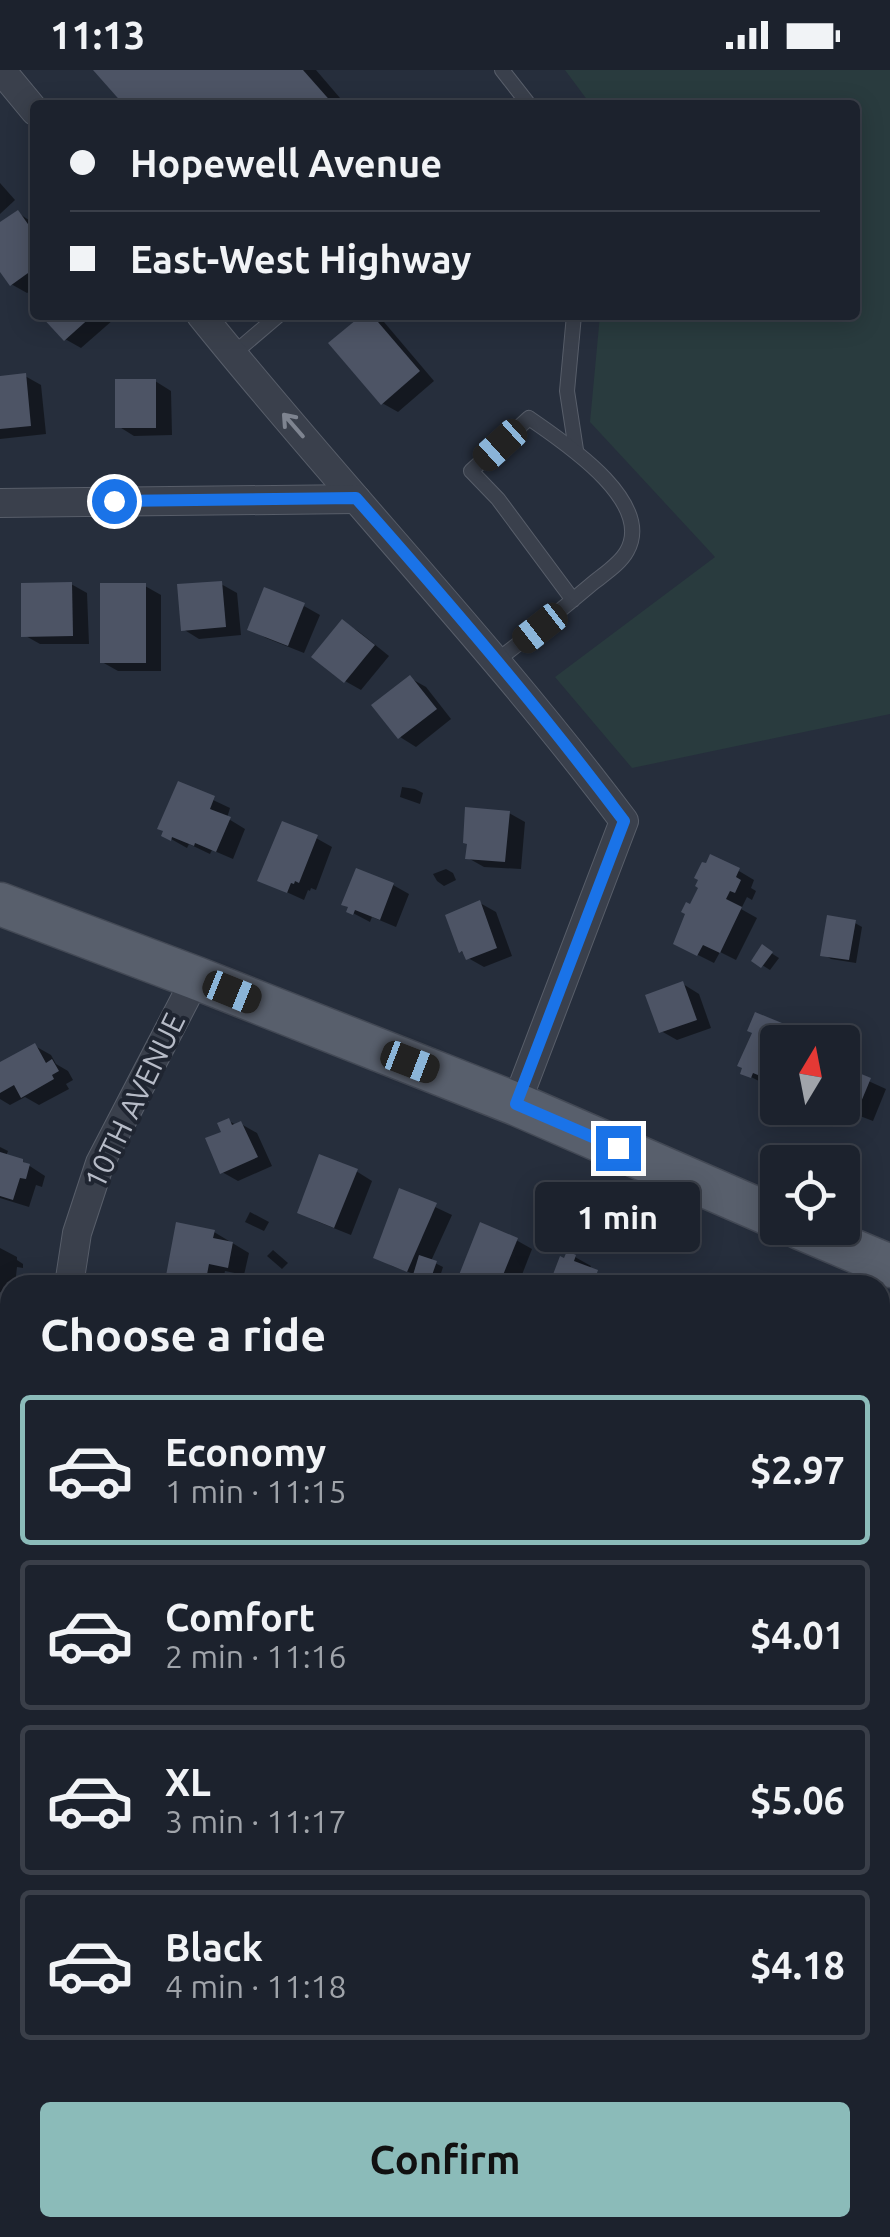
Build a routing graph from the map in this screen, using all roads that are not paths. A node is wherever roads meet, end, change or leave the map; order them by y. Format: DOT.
graph roads {
  1 [pos="1,70"];
  2 [pos="502,70"];
  3 [pos="526,100"];
  4 [pos="30,105"];
  5 [pos="205,320"];
  6 [pos="273,320"];
  7 [pos="573,320"];
  8 [pos="232,354"];
  9 [pos="576,450"];
  10 [pos="356,498"];
  11 [pos="0,502"];
  12 [pos="573,600"];
  13 [pos="496,661"];
  14 [pos="0,904"];
  15 [pos="196,978"];
  16 [pos="516,1104"];
  17 [pos="760,1210"];
  18 [pos="840,1245"];
  19 [pos="890,1266"];
  20 [pos="71,1275"];
  1 -- 4 [label="street"];
  2 -- 3 [label="lane"];
  5 -- 8 [label="street"];
  6 -- 8 [label="lane"];
  7 -- 9 [label="lane"];
  10 -- 8 [label="street, one-way"];
  9 -- 12 [label="lane"];
  9 -- 12 [label="lane"];
  10 -- 11 [label="street"];
  10 -- 13 [label="street"];
  12 -- 13 [label="lane"];
  13 -- 16 [label="street"];
  14 -- 15 [label="main road"];
  15 -- 16 [label="main road"];
  15 -- 20 [label="street, 10TH AVENUE"];
  16 -- 17 [label="main road"];
  18 -- 19 [label="main road"];
}
